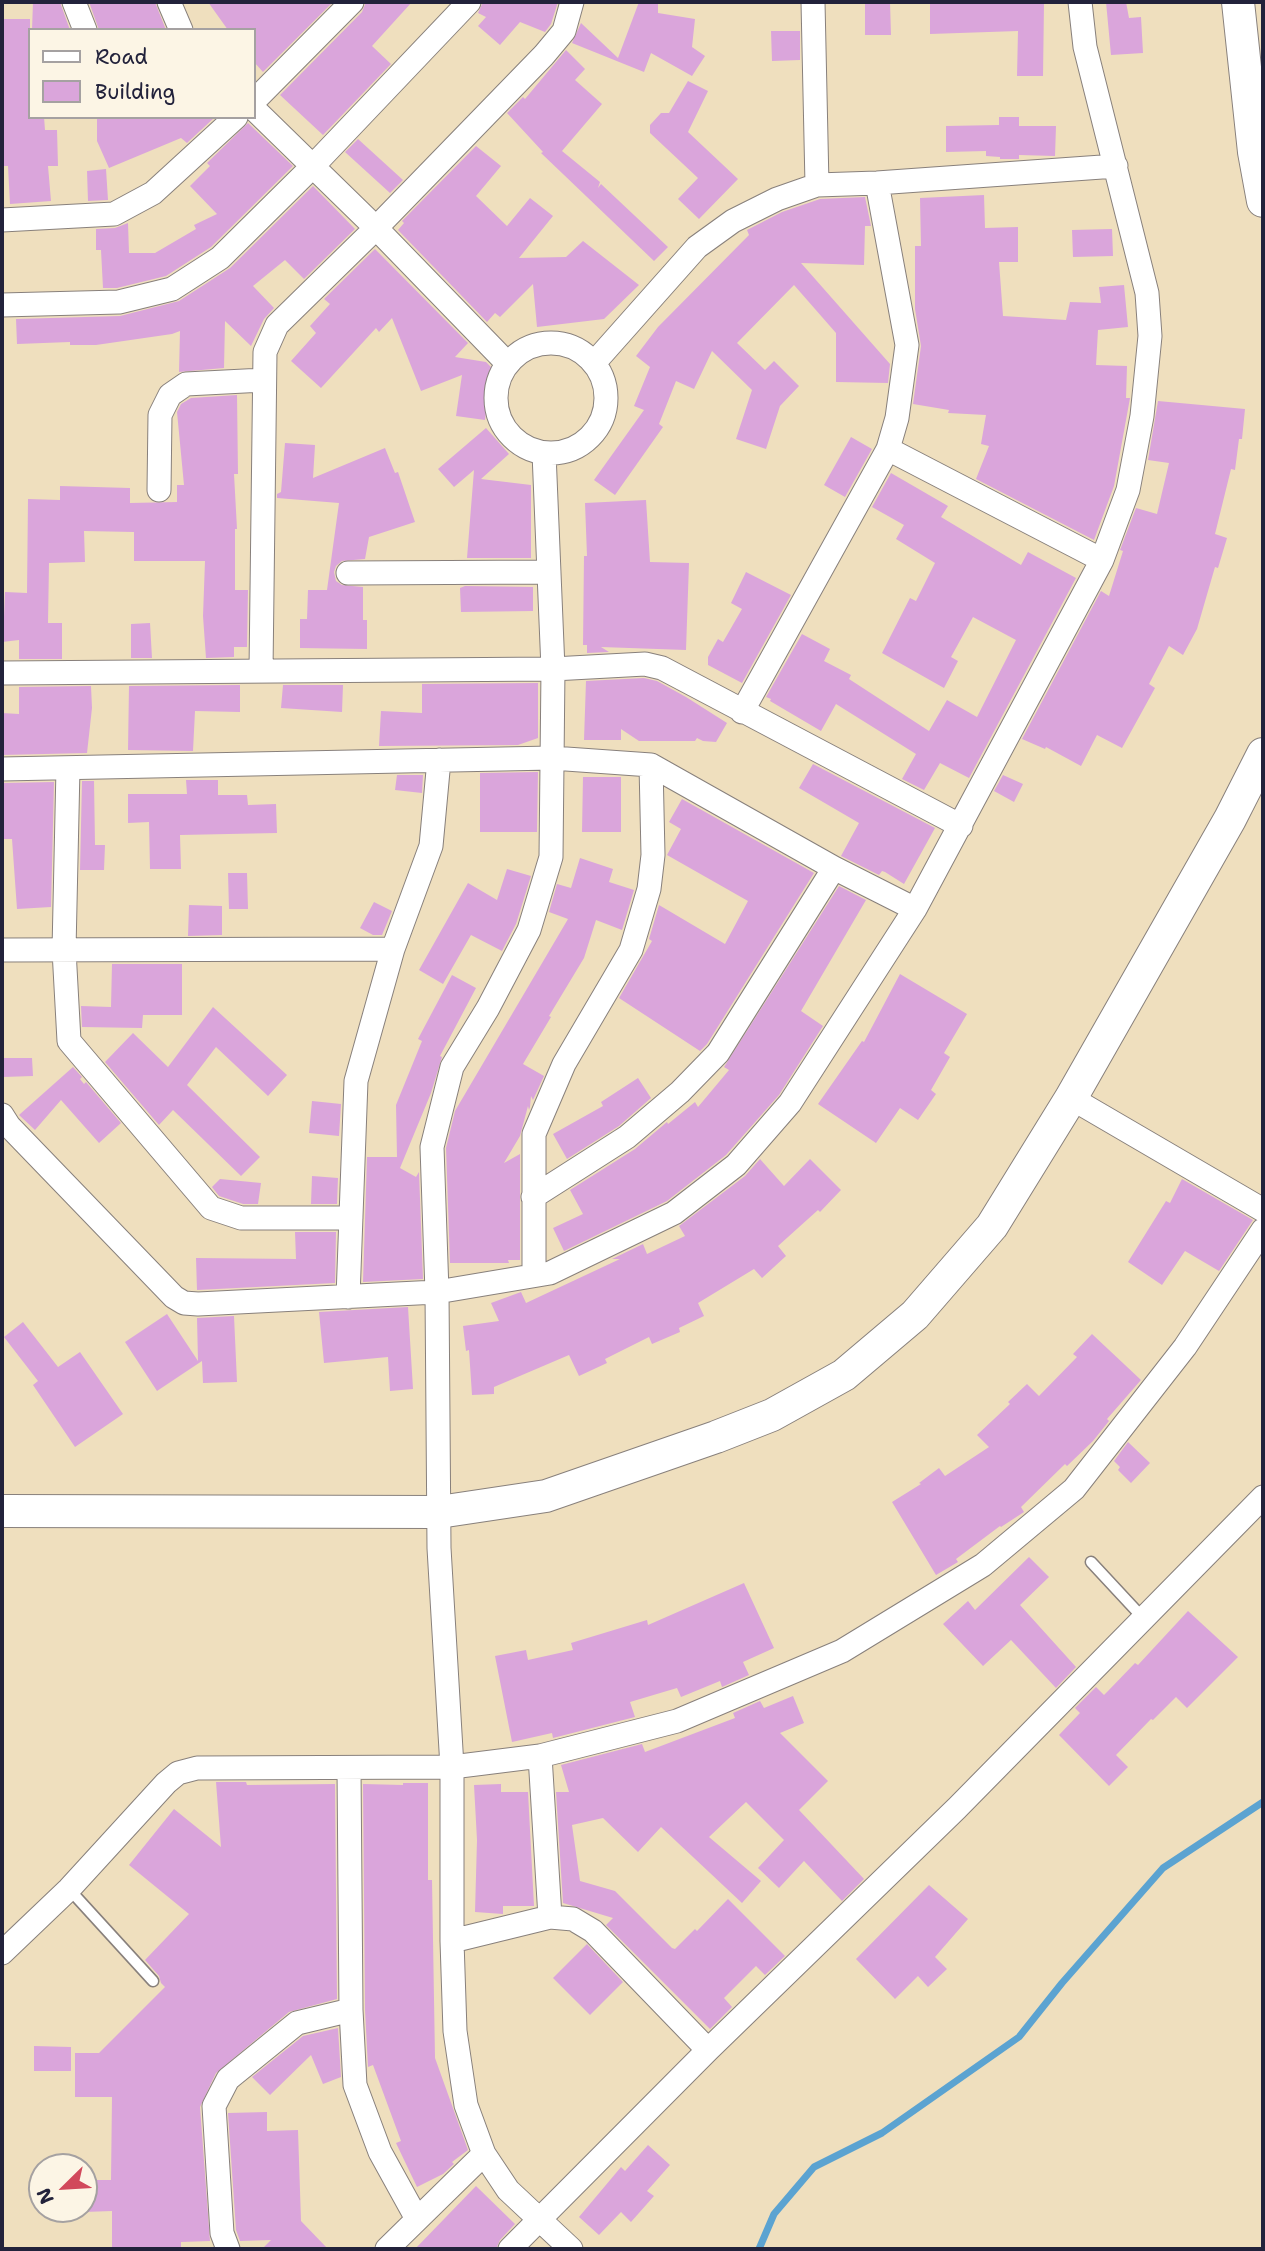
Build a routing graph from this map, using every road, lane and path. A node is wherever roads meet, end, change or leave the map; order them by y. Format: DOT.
graph roads {
  1 [pos="74,2"];
  2 [pos="169,2"];
  3 [pos="352,2"];
  4 [pos="469,2"];
  5 [pos="572,2"];
  6 [pos="813,2"];
  7 [pos="1080,2"];
  8 [pos="1238,2"];
  9 [pos="84,28"];
  10 [pos="180,28"];
  11 [pos="256,99"];
  12 [pos="256,111"];
  13 [pos="234,119"];
  14 [pos="313,166"];
  15 [pos="1116,166"];
  16 [pos="877,183"];
  17 [pos="817,185"];
  18 [pos="1263,201"];
  19 [pos="2,220"];
  20 [pos="376,228"];
  21 [pos="2,304"];
  22 [pos="507,363"];
  23 [pos="594,363"];
  24 [pos="264,380"];
  25 [pos="888,449"];
  26 [pos="544,453"];
  27 [pos="159,490"];
  28 [pos="1102,560"];
  29 [pos="549,572"];
  30 [pos="348,573"];
  31 [pos="553,669"];
  32 [pos="261,670"];
  33 [pos="2,673"];
  34 [pos="742,712"];
  35 [pos="1263,754"];
  36 [pos="552,758"];
  37 [pos="439,760"];
  38 [pos="652,765"];
  39 [pos="68,768"];
  40 [pos="2,769"];
  41 [pos="961,826"];
  42 [pos="834,867"];
  43 [pos="915,909"];
  44 [pos="393,949"];
  45 [pos="2,950"];
  46 [pos="64,950"];
  47 [pos="1071,1098"];
  48 [pos="2,1115"];
  49 [pos="533,1198"];
  50 [pos="1263,1210"];
  51 [pos="351,1218"];
  52 [pos="1263,1230"];
  53 [pos="534,1275"];
  54 [pos="437,1292"];
  55 [pos="348,1297"];
  56 [pos="1263,1497"];
  57 [pos="2,1511"];
  58 [pos="439,1511"];
  59 [pos="1090,1562"];
  60 [pos="1144,1619"];
  61 [pos="540,1756"];
  62 [pos="452,1767"];
  63 [pos="349,1769"];
  64 [pos="69,1889"];
  65 [pos="550,1917"];
  66 [pos="452,1941"];
  67 [pos="2,1953"];
  68 [pos="153,1981"];
  69 [pos="351,2010"];
  70 [pos="708,2050"];
  71 [pos="484,2154"];
  72 [pos="417,2219"];
  73 [pos="540,2220"];
  74 [pos="228,2249"];
  75 [pos="387,2249"];
  76 [pos="510,2249"];
  77 [pos="571,2249"];
  1 -- 9 [label="street"];
  2 -- 10 [label="street"];
  3 -- 11 [label="street"];
  4 -- 14 [label="street"];
  5 -- 20 [label="street"];
  6 -- 17 [label="street"];
  7 -- 15 [label="street"];
  8 -- 18 [label="street"];
  12 -- 14 [label="street"];
  13 -- 19 [label="street"];
  14 -- 20 [label="street"];
  14 -- 21 [label="street"];
  15 -- 16 [label="street"];
  15 -- 28 [label="street"];
  16 -- 17 [label="street"];
  16 -- 25 [label="street"];
  17 -- 23 [label="street"];
  20 -- 22 [label="street"];
  20 -- 24 [label="street"];
  22 -- 23 [label="street"];
  22 -- 26 [label="street"];
  23 -- 26 [label="street"];
  24 -- 27 [label="street"];
  24 -- 32 [label="street"];
  25 -- 28 [label="street"];
  25 -- 34 [label="street"];
  26 -- 29 [label="street"];
  28 -- 41 [label="street"];
  29 -- 30 [label="street"];
  29 -- 31 [label="street"];
  31 -- 32 [label="street"];
  31 -- 34 [label="street"];
  31 -- 36 [label="street"];
  32 -- 33 [label="street"];
  34 -- 41 [label="street"];
  35 -- 47 [label="street"];
  36 -- 37 [label="street"];
  36 -- 38 [label="street"];
  36 -- 54 [label="street"];
  37 -- 39 [label="street"];
  37 -- 44 [label="street"];
  38 -- 42 [label="street"];
  38 -- 49 [label="street"];
  39 -- 40 [label="street"];
  39 -- 46 [label="street"];
  41 -- 43 [label="street"];
  42 -- 43 [label="street"];
  42 -- 49 [label="street"];
  43 -- 53 [label="street"];
  44 -- 46 [label="street"];
  44 -- 51 [label="street"];
  45 -- 46 [label="street"];
  46 -- 51 [label="street"];
  47 -- 50 [label="street"];
  47 -- 58 [label="street"];
  48 -- 55 [label="street"];
  49 -- 53 [label="street"];
  51 -- 55 [label="street"];
  52 -- 61 [label="street"];
  53 -- 54 [label="street"];
  54 -- 55 [label="street"];
  54 -- 58 [label="street"];
  56 -- 60 [label="street"];
  57 -- 58 [label="street"];
  58 -- 62 [label="street"];
  59 -- 60 [label="lane"];
  60 -- 70 [label="street"];
  61 -- 62 [label="street"];
  61 -- 65 [label="street"];
  62 -- 63 [label="street"];
  62 -- 66 [label="street"];
  63 -- 64 [label="street"];
  63 -- 69 [label="street"];
  64 -- 67 [label="street"];
  64 -- 68 [label="lane"];
  65 -- 66 [label="street"];
  65 -- 70 [label="street"];
  66 -- 71 [label="street"];
  69 -- 72 [label="street"];
  69 -- 74 [label="street"];
  70 -- 73 [label="street"];
  71 -- 72 [label="street"];
  71 -- 73 [label="street"];
  72 -- 75 [label="street"];
  73 -- 76 [label="street"];
  73 -- 77 [label="street"];
}
